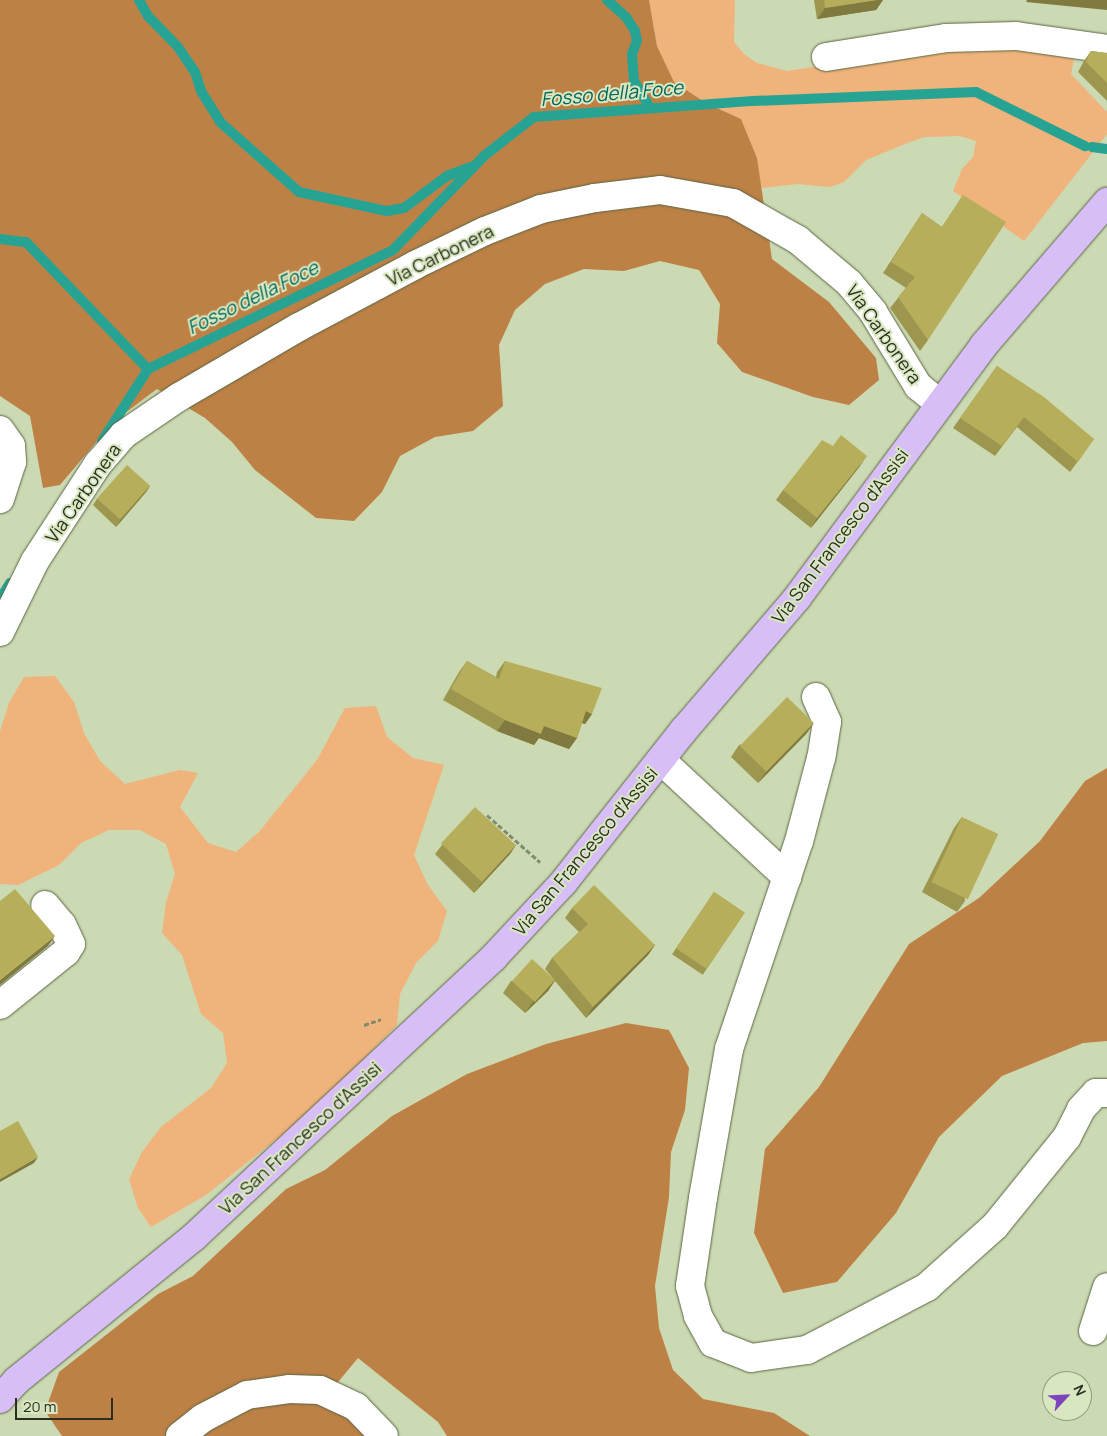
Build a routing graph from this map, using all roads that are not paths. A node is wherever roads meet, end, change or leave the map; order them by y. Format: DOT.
graph roads {
  1 [pos="1107,49"];
  2 [pos="826,57"];
  3 [pos="1107,202"];
  4 [pos="938,402"];
  5 [pos="0,430"];
  6 [pos="0,499"];
  7 [pos="0,632"];
  8 [pos="816,697"];
  9 [pos="662,761"];
  10 [pos="787,877"];
  11 [pos="45,905"];
  12 [pos="0,1005"];
  13 [pos="1107,1093"];
  14 [pos="1107,1286"];
  15 [pos="1093,1331"];
  16 [pos="0,1399"];
  17 [pos="180,1436"];
  18 [pos="384,1436"];
  1 -- 2 [label="street"];
  3 -- 4 [label="main road, Via San Francesco d'Assisi"];
  4 -- 7 [label="street, Via Carbonera"];
  4 -- 9 [label="main road, Via San Francesco d'Assisi"];
  5 -- 6 [label="street"];
  8 -- 10 [label="street"];
  9 -- 10 [label="street"];
  9 -- 16 [label="main road, Via San Francesco d'Assisi"];
  10 -- 13 [label="street"];
  11 -- 12 [label="street"];
  14 -- 15 [label="street"];
  17 -- 18 [label="street"];
}
